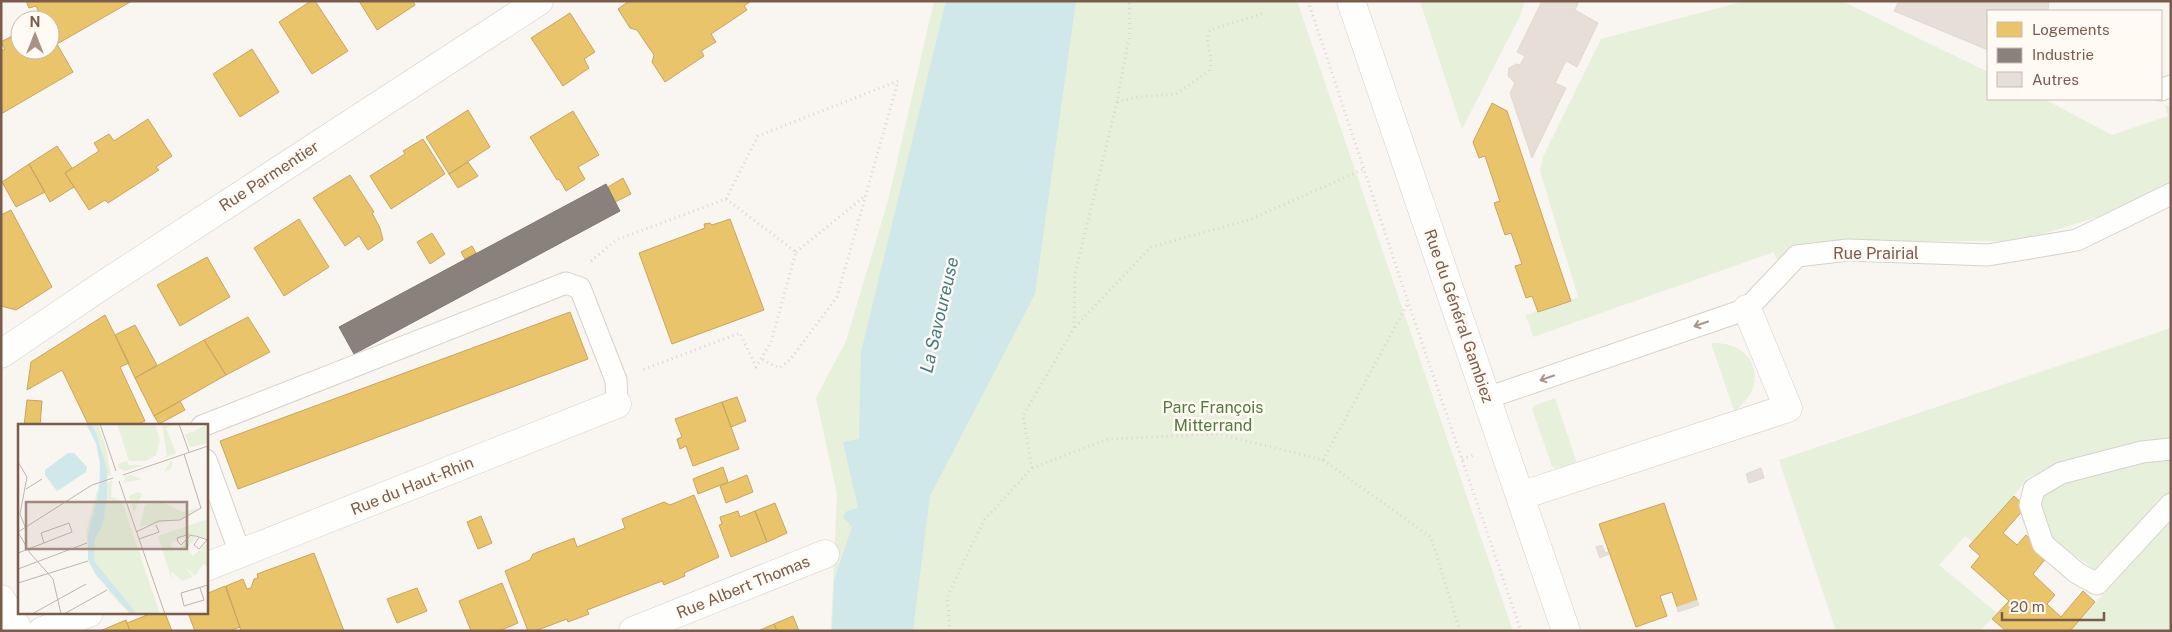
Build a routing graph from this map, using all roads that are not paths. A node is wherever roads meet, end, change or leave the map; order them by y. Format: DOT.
graph roads {
  1 [pos="540,1"];
  2 [pos="1351,1"];
  3 [pos="2171,194"];
  4 [pos="1747,308"];
  5 [pos="1,354"];
  6 [pos="616,392"];
  7 [pos="1487,398"];
  8 [pos="207,424"];
  9 [pos="2171,449"];
  10 [pos="208,465"];
  11 [pos="1520,496"];
  12 [pos="2171,504"];
  13 [pos="240,553"];
  14 [pos="825,554"];
  15 [pos="208,566"];
  16 [pos="1,599"];
  17 [pos="86,614"];
  18 [pos="19,631"];
  19 [pos="42,631"];
  20 [pos="633,631"];
  21 [pos="1566,631"];
  1 -- 5 [label="street, Rue Parmentier"];
  2 -- 7 [label="street, Rue du Général Gambiez"];
  3 -- 4 [label="lane, Rue Prairial"];
  4 -- 7 [label="lane, Rue Prairial, one-way"];
  4 -- 11 [label="street"];
  6 -- 8 [label="lane"];
  6 -- 13 [label="street, Rue du Haut-Rhin"];
  7 -- 11 [label="street, Rue du Général Gambiez"];
  9 -- 12 [label="lane"];
  10 -- 13 [label="lane"];
  11 -- 21 [label="street, Rue du Général Gambiez"];
  13 -- 15 [label="street, Rue du Haut-Rhin"];
  14 -- 20 [label="street, Rue Albert Thomas"];
  16 -- 18 [label="street"];
  17 -- 19 [label="street"];
}
